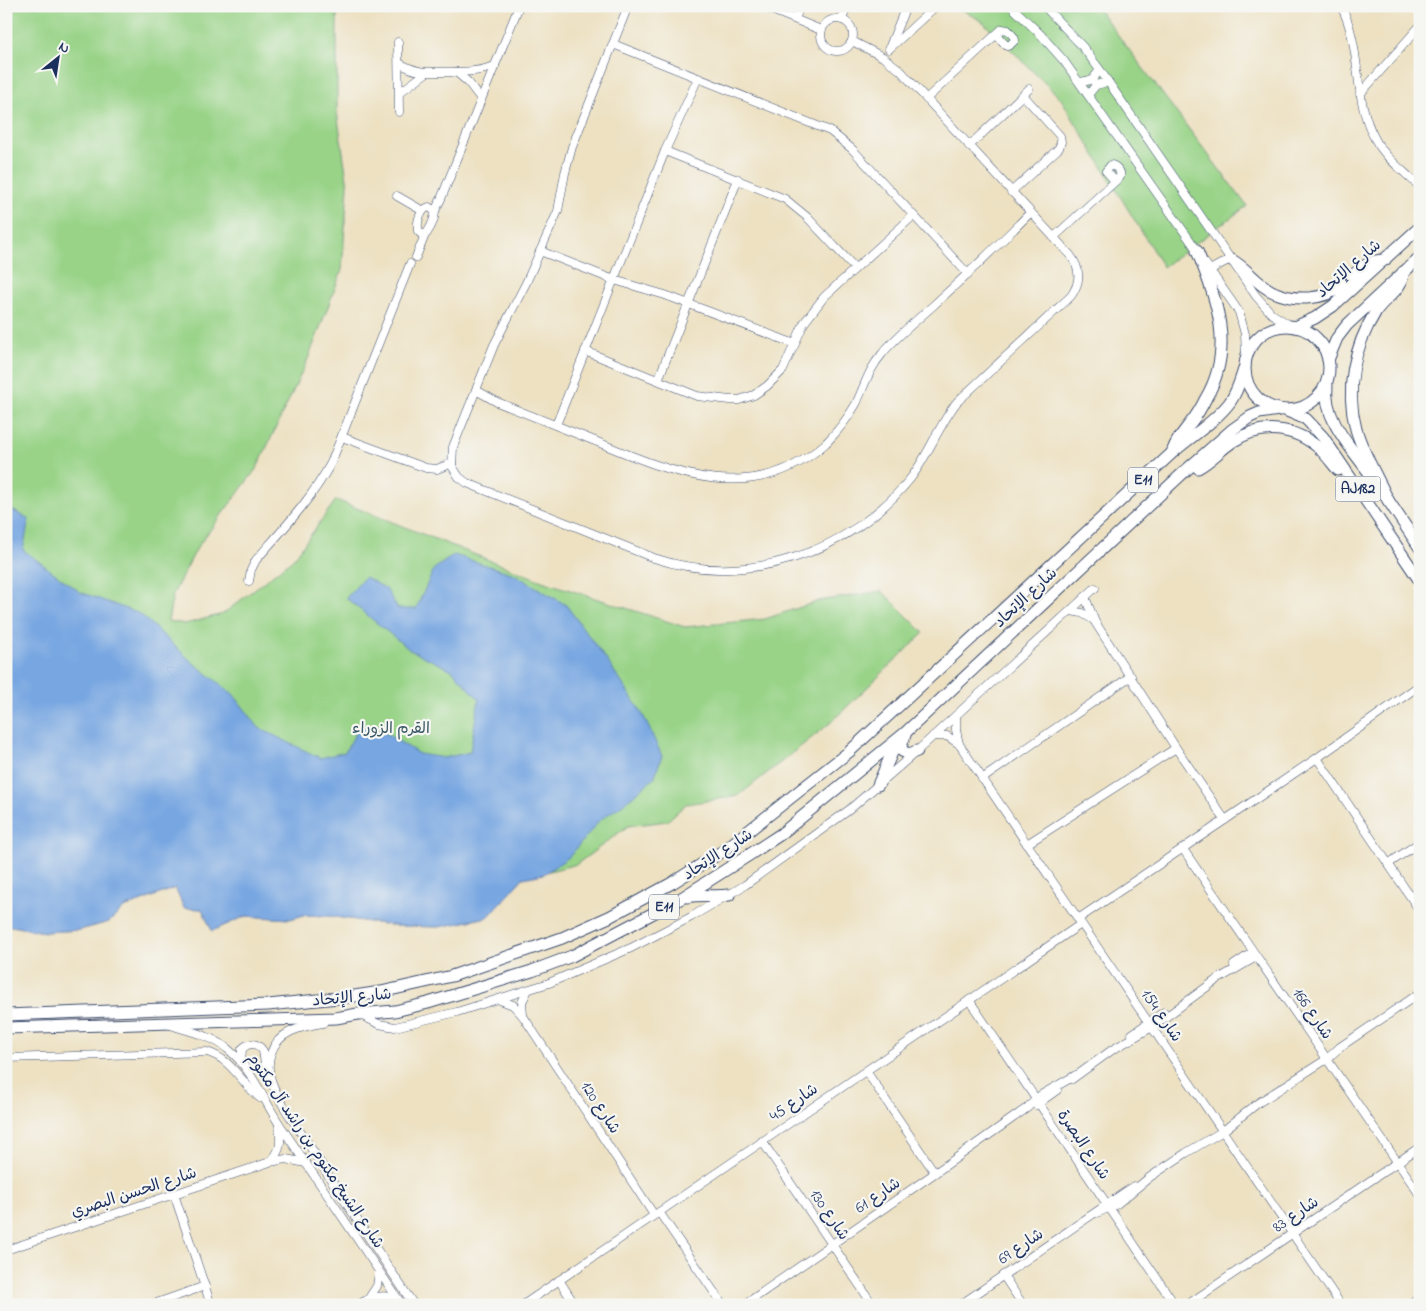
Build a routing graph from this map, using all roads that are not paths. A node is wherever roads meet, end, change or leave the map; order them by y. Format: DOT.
graph roads {
  1 [pos="519,6"];
  2 [pos="628,6"];
  3 [pos="762,6"];
  4 [pos="800,6"];
  5 [pos="847,6"];
  6 [pos="906,6"];
  7 [pos="936,6"];
  8 [pos="1011,6"];
  9 [pos="1044,6"];
  10 [pos="1341,6"];
  11 [pos="795,20"];
  12 [pos="842,20"];
  13 [pos="1420,26"];
  14 [pos="821,30"];
  15 [pos="996,35"];
  16 [pos="852,41"];
  17 [pos="398,42"];
  18 [pos="614,44"];
  19 [pos="889,49"];
  20 [pos="885,58"];
  21 [pos="399,63"];
  22 [pos="495,66"];
  23 [pos="1100,70"];
  24 [pos="456,72"];
  25 [pos="426,73"];
  26 [pos="698,78"];
  27 [pos="1080,82"];
  28 [pos="1108,82"];
  29 [pos="1029,88"];
  30 [pos="399,93"];
  31 [pos="1360,94"];
  32 [pos="1023,95"];
  33 [pos="1088,95"];
  34 [pos="482,99"];
  35 [pos="926,100"];
  36 [pos="399,112"];
  37 [pos="969,146"];
  38 [pos="665,151"];
  39 [pos="738,179"];
  40 [pos="1115,182"];
  41 [pos="1420,187"];
  42 [pos="1011,192"];
  43 [pos="396,196"];
  44 [pos="423,210"];
  45 [pos="435,211"];
  46 [pos="1030,213"];
  47 [pos="913,216"];
  48 [pos="1420,227"];
  49 [pos="425,235"];
  50 [pos="1054,238"];
  51 [pos="540,251"];
  52 [pos="1197,251"];
  53 [pos="416,257"];
  54 [pos="1420,257"];
  55 [pos="1230,259"];
  56 [pos="1385,260"];
  57 [pos="410,264"];
  58 [pos="855,268"];
  59 [pos="1210,270"];
  60 [pos="1403,272"];
  61 [pos="968,274"];
  62 [pos="614,280"];
  63 [pos="689,303"];
  64 [pos="1293,326"];
  65 [pos="795,344"];
  66 [pos="586,351"];
  67 [pos="1328,360"];
  68 [pos="1245,361"];
  69 [pos="658,380"];
  70 [pos="1327,381"];
  71 [pos="476,390"];
  72 [pos="1282,410"];
  73 [pos="556,425"];
  74 [pos="342,437"];
  75 [pos="1172,453"];
  76 [pos="452,463"];
  77 [pos="1183,474"];
  78 [pos="1360,492"];
  79 [pos="1389,502"];
  80 [pos="1420,548"];
  81 [pos="249,581"];
  82 [pos="1420,581"];
  83 [pos="1095,588"];
  84 [pos="1085,597"];
  85 [pos="1071,611"];
  86 [pos="1095,622"];
  87 [pos="1131,676"];
  88 [pos="1420,684"];
  89 [pos="956,716"];
  90 [pos="901,736"];
  91 [pos="933,736"];
  92 [pos="958,744"];
  93 [pos="1176,748"];
  94 [pos="917,751"];
  95 [pos="1317,758"];
  96 [pos="982,778"];
  97 [pos="878,785"];
  98 [pos="1225,820"];
  99 [pos="1420,842"];
  100 [pos="1027,844"];
  101 [pos="1182,849"];
  102 [pos="1388,864"];
  103 [pos="729,895"];
  104 [pos="680,899"];
  105 [pos="1420,910"];
  106 [pos="1080,922"];
  107 [pos="1255,954"];
  108 [pos="528,990"];
  109 [pos="1420,993"];
  110 [pos="500,1000"];
  111 [pos="969,1000"];
  112 [pos="358,1014"];
  113 [pos="6,1015"];
  114 [pos="523,1016"];
  115 [pos="336,1018"];
  116 [pos="161,1023"];
  117 [pos="1150,1025"];
  118 [pos="6,1028"];
  119 [pos="1325,1057"];
  120 [pos="6,1058"];
  121 [pos="241,1063"];
  122 [pos="866,1071"];
  123 [pos="270,1075"];
  124 [pos="1038,1101"];
  125 [pos="266,1102"];
  126 [pos="279,1124"];
  127 [pos="1221,1129"];
  128 [pos="762,1141"];
  129 [pos="1420,1147"];
  130 [pos="270,1162"];
  131 [pos="1397,1162"];
  132 [pos="306,1163"];
  133 [pos="935,1173"];
  134 [pos="174,1194"];
  135 [pos="1420,1195"];
  136 [pos="1108,1206"];
  137 [pos="656,1213"];
  138 [pos="1292,1234"];
  139 [pos="832,1244"];
  140 [pos="6,1250"];
  141 [pos="379,1273"];
  142 [pos="1004,1275"];
  143 [pos="559,1280"];
  144 [pos="205,1286"];
  145 [pos="1420,1297"];
  146 [pos="369,1298"];
  147 [pos="397,1298"];
  148 [pos="151,1305"];
  149 [pos="211,1305"];
  150 [pos="358,1305"];
  151 [pos="402,1305"];
  152 [pos="414,1305"];
  153 [pos="523,1305"];
  154 [pos="575,1305"];
  155 [pos="722,1305"];
  156 [pos="744,1305"];
  157 [pos="873,1305"];
  158 [pos="960,1305"];
  159 [pos="1023,1305"];
  160 [pos="1175,1305"];
  161 [pos="1187,1305"];
  162 [pos="1341,1305"];
  163 [pos="1408,1305"];
  1 -- 22 [label="street"];
  2 -- 18 [label="street"];
  3 -- 11 [label="street"];
  4 -- 11 [label="street"];
  5 -- 12 [label="street"];
  6 -- 19 [label="street"];
  7 -- 19 [label="street"];
  8 -- 27 [label="street"];
  9 -- 23 [label="street"];
  10 -- 31 [label="street"];
  11 -- 14 [label="street"];
  12 -- 14 [label="street"];
  12 -- 16 [label="street"];
  13 -- 31 [label="street"];
  14 -- 16 [label="street"];
  15 -- 35 [label="street"];
  16 -- 20 [label="street"];
  17 -- 21 [label="street"];
  18 -- 26 [label="street"];
  18 -- 51 [label="street"];
  19 -- 20 [label="street"];
  20 -- 35 [label="street"];
  21 -- 25 [label="street"];
  21 -- 30 [label="street"];
  22 -- 24 [label="street"];
  22 -- 34 [label="street"];
  23 -- 27 [label="street"];
  23 -- 28 [label="street"];
  24 -- 25 [label="street"];
  24 -- 34 [label="street"];
  25 -- 30 [label="street"];
  26 -- 38 [label="street"];
  26 -- 47 [label="street"];
  27 -- 33 [label="street"];
  28 -- 33 [label="street"];
  28 -- 55 [label="street"];
  29 -- 32 [label="street"];
  30 -- 36 [label="street"];
  31 -- 41 [label="street"];
  32 -- 37 [label="street"];
  32 -- 42 [label="street"];
  33 -- 52 [label="street"];
  34 -- 45 [label="street"];
  35 -- 37 [label="street"];
  37 -- 42 [label="street"];
  38 -- 39 [label="street"];
  38 -- 62 [label="street"];
  39 -- 58 [label="street"];
  39 -- 63 [label="street"];
  40 -- 50 [label="street"];
  42 -- 46 [label="street"];
  43 -- 44 [label="street"];
  44 -- 45 [label="street"];
  44 -- 49 [label="street"];
  45 -- 49 [label="street"];
  46 -- 50 [label="street"];
  46 -- 61 [label="street"];
  47 -- 58 [label="street"];
  47 -- 61 [label="street"];
  48 -- 56 [label="highway, شارع الإتحاد"];
  49 -- 53 [label="street"];
  50 -- 76 [label="street"];
  51 -- 62 [label="street"];
  51 -- 71 [label="street"];
  52 -- 59 [label="street"];
  52 -- 75 [label="highway"];
  54 -- 60 [label="highway"];
  55 -- 56 [label="highway"];
  55 -- 59 [label="street"];
  55 -- 64 [label="street"];
  56 -- 64 [label="highway, شارع الإتحاد"];
  57 -- 74 [label="street"];
  58 -- 65 [label="street"];
  59 -- 68 [label="street"];
  60 -- 67 [label="highway"];
  60 -- 79 [label="highway"];
  61 -- 73 [label="street"];
  62 -- 63 [label="street"];
  62 -- 66 [label="street"];
  63 -- 65 [label="street"];
  63 -- 69 [label="street"];
  64 -- 67 [label="highway"];
  64 -- 68 [label="highway"];
  65 -- 69 [label="street"];
  66 -- 69 [label="street"];
  66 -- 73 [label="street"];
  67 -- 70 [label="highway"];
  68 -- 72 [label="highway"];
  68 -- 75 [label="highway, شارع الإتحاد / E11"];
  70 -- 72 [label="highway"];
  70 -- 79 [label="highway, AJ182"];
  71 -- 73 [label="street"];
  71 -- 76 [label="street"];
  72 -- 77 [label="highway, شارع الإتحاد / E11"];
  72 -- 78 [label="highway, AJ182"];
  74 -- 76 [label="street"];
  74 -- 81 [label="street"];
  75 -- 113 [label="highway, شارع الإتحاد / E11"];
  77 -- 78 [label="highway"];
  77 -- 90 [label="highway, شارع الإتحاد / E11"];
  78 -- 82 [label="highway, AJ182"];
  79 -- 80 [label="highway, AJ182"];
  83 -- 84 [label="street"];
  84 -- 85 [label="street"];
  84 -- 86 [label="street"];
  85 -- 86 [label="street"];
  85 -- 89 [label="street"];
  86 -- 87 [label="street"];
  87 -- 93 [label="street"];
  87 -- 96 [label="street"];
  88 -- 95 [label="street, شارع 45"];
  89 -- 91 [label="street"];
  89 -- 92 [label="street"];
  90 -- 94 [label="highway"];
  90 -- 97 [label="highway"];
  90 -- 104 [label="highway, شارع الإتحاد / E11"];
  91 -- 92 [label="street"];
  91 -- 94 [label="street"];
  92 -- 96 [label="street, شارع 154"];
  93 -- 98 [label="street"];
  93 -- 100 [label="street"];
  94 -- 97 [label="street"];
  95 -- 98 [label="street, شارع 45"];
  95 -- 102 [label="street"];
  96 -- 100 [label="street, شارع 154"];
  97 -- 103 [label="street"];
  98 -- 101 [label="street, شارع 45"];
  99 -- 102 [label="street"];
  100 -- 106 [label="street, شارع 154"];
  101 -- 106 [label="street, شارع 45"];
  101 -- 107 [label="street, شارع 166"];
  102 -- 105 [label="street"];
  103 -- 104 [label="highway"];
  103 -- 108 [label="street"];
  104 -- 112 [label="highway, شارع الإتحاد / E11"];
  106 -- 111 [label="street, شارع 45"];
  106 -- 117 [label="street, شارع 154"];
  107 -- 117 [label="street, شارع 61"];
  107 -- 119 [label="street, شارع 166"];
  108 -- 110 [label="street"];
  108 -- 114 [label="street"];
  109 -- 119 [label="street, شارع 69"];
  110 -- 112 [label="street"];
  110 -- 114 [label="street, شارع 120"];
  111 -- 122 [label="street, شارع 45"];
  111 -- 124 [label="street, شارع البصرة"];
  112 -- 115 [label="highway, شارع الإتحاد / E11"];
  114 -- 137 [label="street, شارع 120"];
  115 -- 116 [label="highway, شارع الإتحاد / E11"];
  115 -- 123 [label="street, شارع الشيخ مكتوم بن راشد آل مكتوم"];
  116 -- 118 [label="highway, شارع الإتحاد / E11"];
  116 -- 121 [label="street, شارع الشيخ مكتوم بن راشد آل مكتوم"];
  117 -- 124 [label="street, شارع 61"];
  117 -- 127 [label="street, شارع 154"];
  119 -- 127 [label="street, شارع 69"];
  119 -- 131 [label="street, شارع 166"];
  120 -- 125 [label="street"];
  121 -- 123 [label="street"];
  121 -- 125 [label="street, شارع الشيخ مكتوم بن راشد آل مكتوم"];
  122 -- 128 [label="street, شارع 45"];
  122 -- 133 [label="street"];
  123 -- 152 [label="street, شارع الشيخ مكتوم بن راشد آل مكتوم"];
  124 -- 133 [label="street, شارع 61"];
  124 -- 136 [label="street, شارع البصرة"];
  125 -- 126 [label="street, شارع الشيخ مكتوم بن راشد آل مكتوم"];
  126 -- 130 [label="street"];
  126 -- 132 [label="street, شارع الشيخ مكتوم بن راشد آل مكتوم"];
  127 -- 136 [label="street, شارع 69"];
  127 -- 138 [label="street, شارع 154"];
  128 -- 137 [label="street, شارع 45"];
  128 -- 139 [label="street, شارع 130"];
  129 -- 131 [label="street, شارع 83"];
  130 -- 132 [label="street, شارع الحسن البصري"];
  130 -- 134 [label="street, شارع الحسن البصري"];
  131 -- 135 [label="street, شارع 166"];
  131 -- 138 [label="street, شارع 83"];
  132 -- 141 [label="street, شارع الشيخ مكتوم بن راشد آل مكتوم"];
  133 -- 139 [label="street, شارع 61"];
  134 -- 140 [label="street, شارع الحسن البصري"];
  134 -- 144 [label="street"];
  136 -- 142 [label="street, شارع 69"];
  136 -- 160 [label="street, شارع البصرة"];
  137 -- 143 [label="street, شارع 45"];
  137 -- 155 [label="street, شارع 120"];
  138 -- 161 [label="street, شارع 83"];
  138 -- 162 [label="street, شارع 154"];
  139 -- 156 [label="street, شارع 61"];
  139 -- 157 [label="street, شارع 130"];
  141 -- 146 [label="street"];
  141 -- 147 [label="street, شارع الشيخ مكتوم بن راشد آل مكتوم"];
  142 -- 158 [label="street, شارع 69"];
  142 -- 159 [label="street"];
  143 -- 153 [label="street, شارع 45"];
  143 -- 154 [label="street"];
  144 -- 148 [label="street"];
  144 -- 149 [label="street"];
  145 -- 163 [label="street"];
  146 -- 147 [label="street"];
  146 -- 150 [label="street"];
  147 -- 151 [label="street, شارع الشيخ مكتوم بن راشد آل مكتوم"];
}
